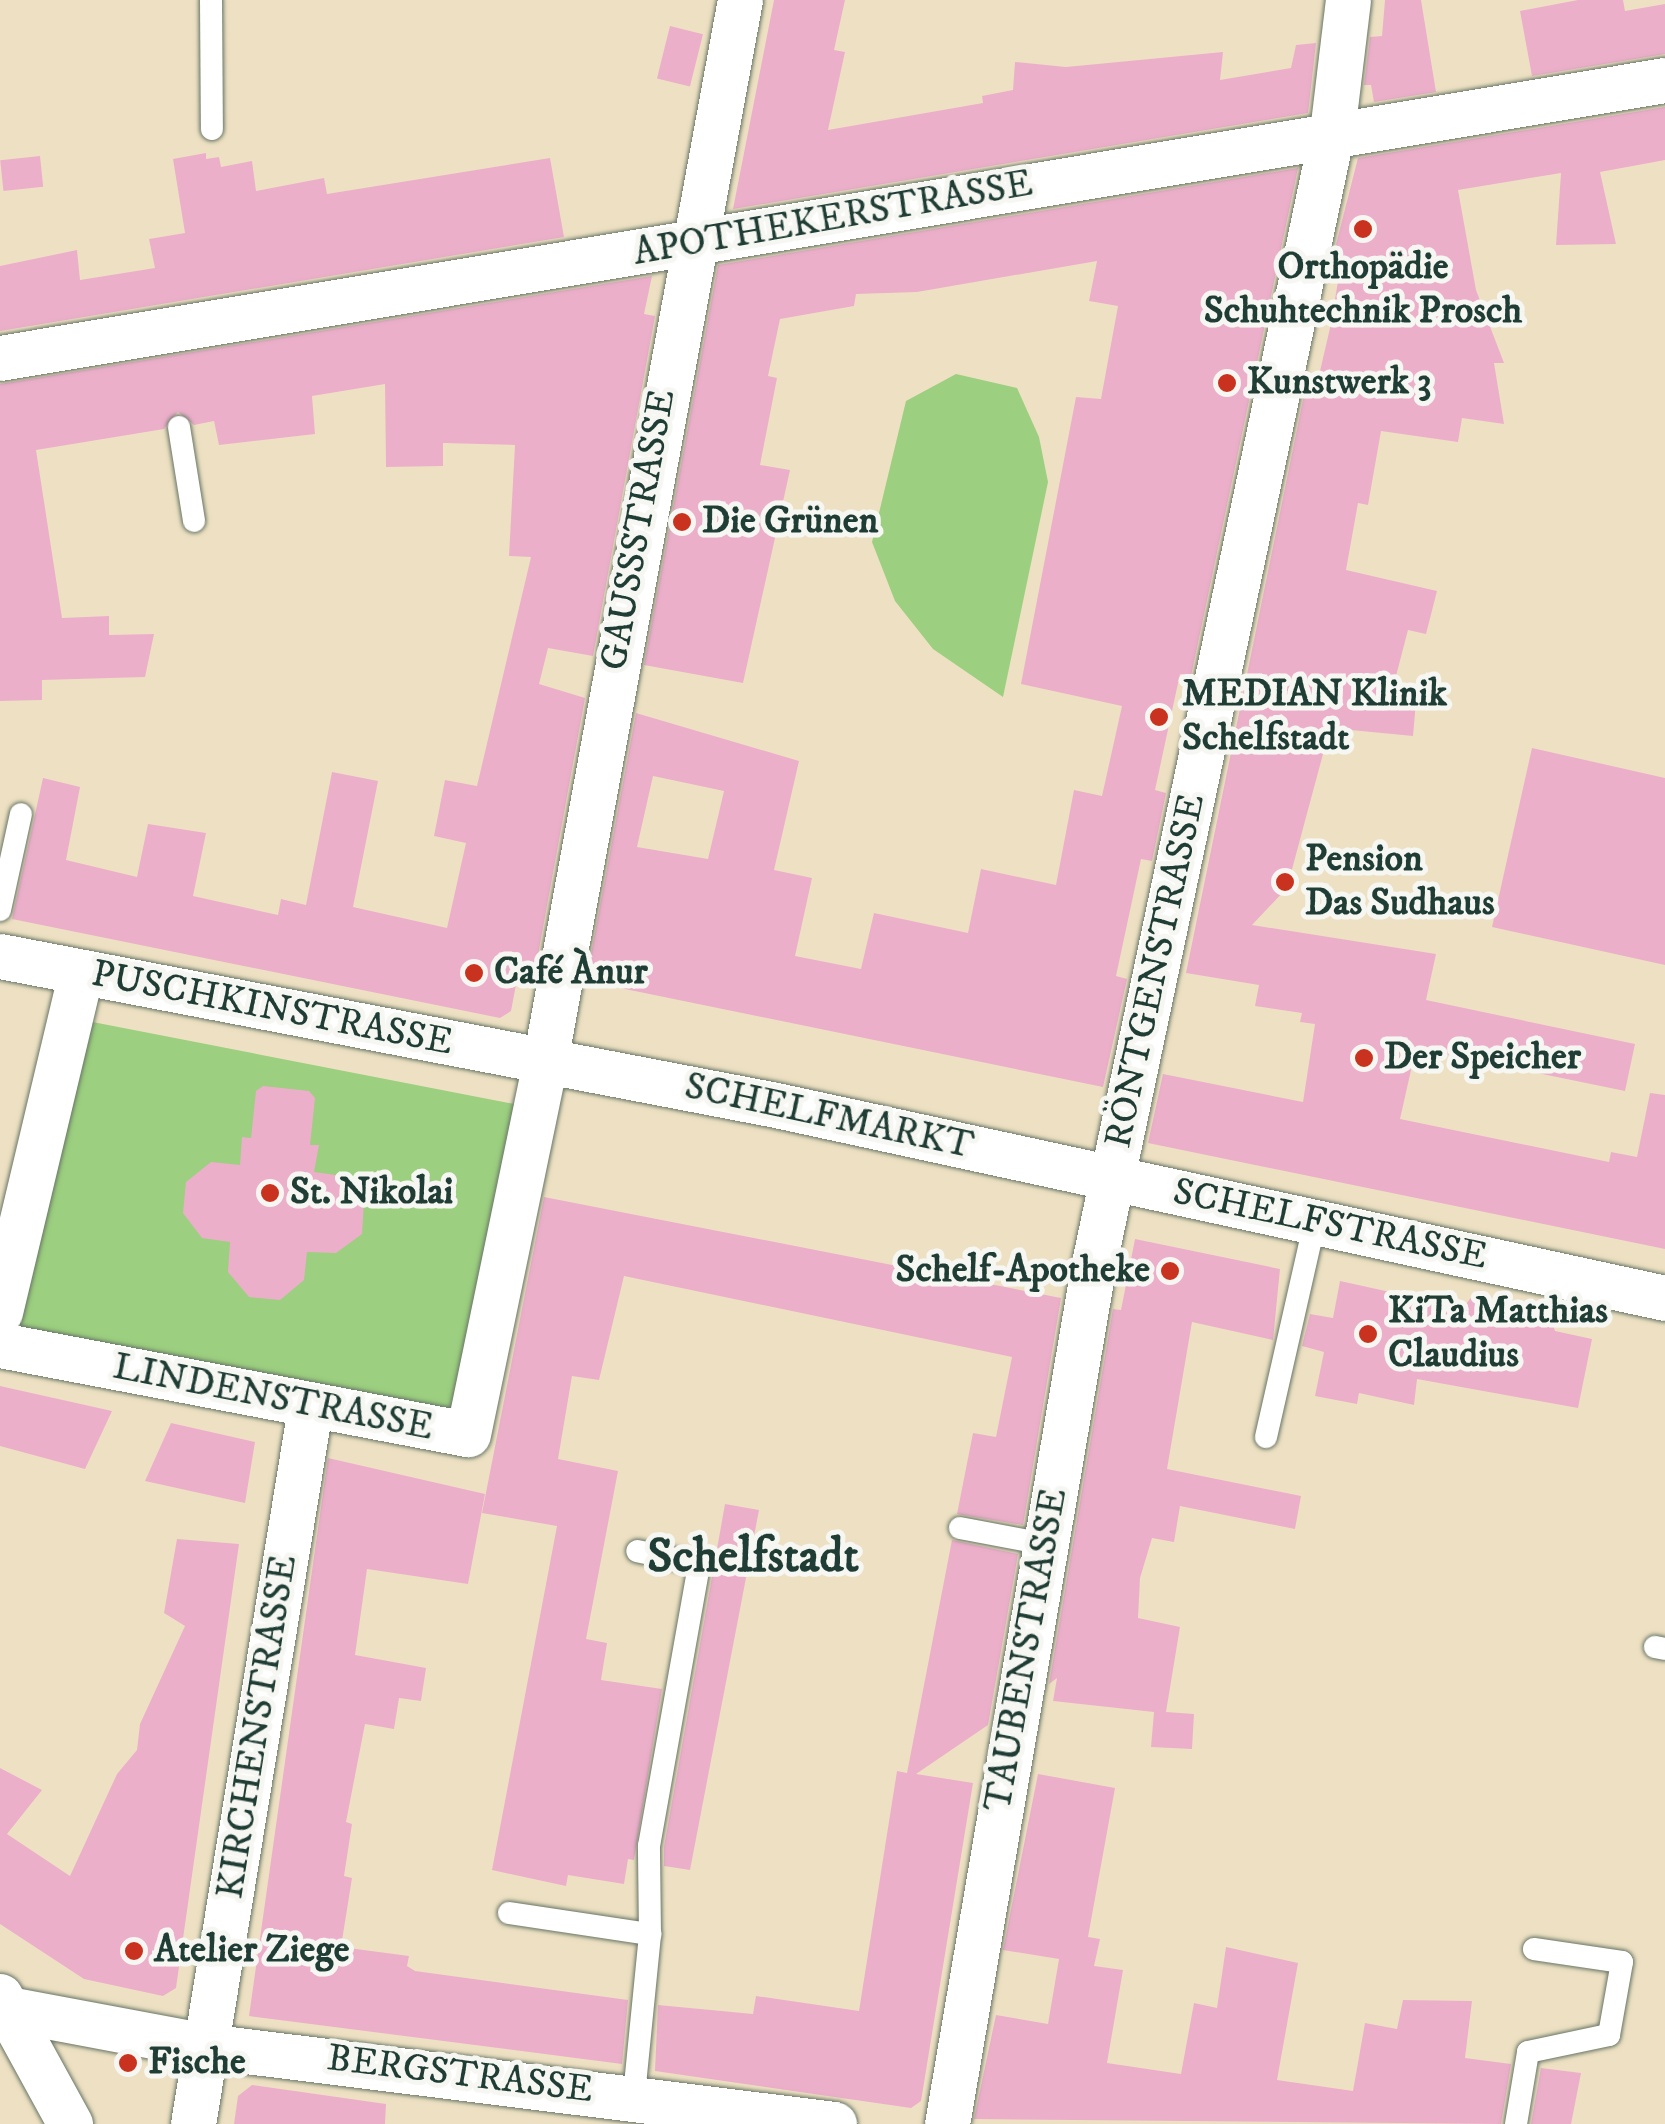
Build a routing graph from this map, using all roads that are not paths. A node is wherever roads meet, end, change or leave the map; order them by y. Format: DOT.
graph roads {
  1 [pos="211,0"];
  2 [pos="740,0"];
  3 [pos="1348,0"];
  4 [pos="1665,80"];
  5 [pos="212,129"];
  6 [pos="1332,132"];
  7 [pos="691,245"];
  8 [pos="0,358"];
  9 [pos="179,427"];
  10 [pos="194,521"];
  11 [pos="21,814"];
  12 [pos="0,910"];
  13 [pos="0,956"];
  14 [pos="81,972"];
  15 [pos="545,1062"];
  16 [pos="1112,1176"];
  17 [pos="1315,1222"];
  18 [pos="1665,1298"];
  19 [pos="0,1312"];
  20 [pos="0,1345"];
  21 [pos="310,1408"];
  22 [pos="1266,1437"];
  23 [pos="960,1528"];
  24 [pos="1045,1544"];
  25 [pos="637,1551"];
  26 [pos="510,1913"];
  27 [pos="650,1934"];
  28 [pos="1534,1950"];
  29 [pos="5,2002"];
  30 [pos="206,2046"];
  31 [pos="634,2095"];
  32 [pos="52,2118"];
  33 [pos="192,2124"];
  34 [pos="834,2124"];
  35 [pos="947,2124"];
  36 [pos="1516,2124"];
  1 -- 5 [label="lane"];
  2 -- 7 [label="street, GAUSSSTRASSE"];
  3 -- 6 [label="street, RÖNTGENSTRASSE"];
  4 -- 6 [label="street, APOTHEKERSTRASSE"];
  6 -- 7 [label="street, APOTHEKERSTRASSE"];
  6 -- 16 [label="street, RÖNTGENSTRASSE"];
  7 -- 8 [label="street, APOTHEKERSTRASSE"];
  7 -- 15 [label="street, GAUSSSTRASSE"];
  9 -- 10 [label="lane"];
  11 -- 12 [label="lane"];
  13 -- 14 [label="street, PUSCHKINSTRASSE"];
  14 -- 15 [label="street, PUSCHKINSTRASSE"];
  14 -- 19 [label="street"];
  15 -- 16 [label="street, SCHELFMARKT"];
  15 -- 21 [label="street, LINDENSTRASSE"];
  16 -- 17 [label="street, SCHELFSTRASSE"];
  16 -- 24 [label="street, TAUBENSTRASSE"];
  17 -- 18 [label="street, SCHELFSTRASSE"];
  17 -- 22 [label="lane"];
  20 -- 21 [label="street, LINDENSTRASSE"];
  21 -- 30 [label="street, KIRCHENSTRASSE"];
  23 -- 24 [label="lane"];
  24 -- 35 [label="street, TAUBENSTRASSE"];
  25 -- 27 [label="lane"];
  26 -- 27 [label="lane"];
  27 -- 31 [label="lane"];
  28 -- 36 [label="lane"];
  29 -- 30 [label="street, BERGSTRASSE"];
  29 -- 32 [label="street"];
  30 -- 31 [label="street, BERGSTRASSE"];
  30 -- 33 [label="street, KIRCHENSTRASSE"];
  31 -- 34 [label="street, BERGSTRASSE"];
}
